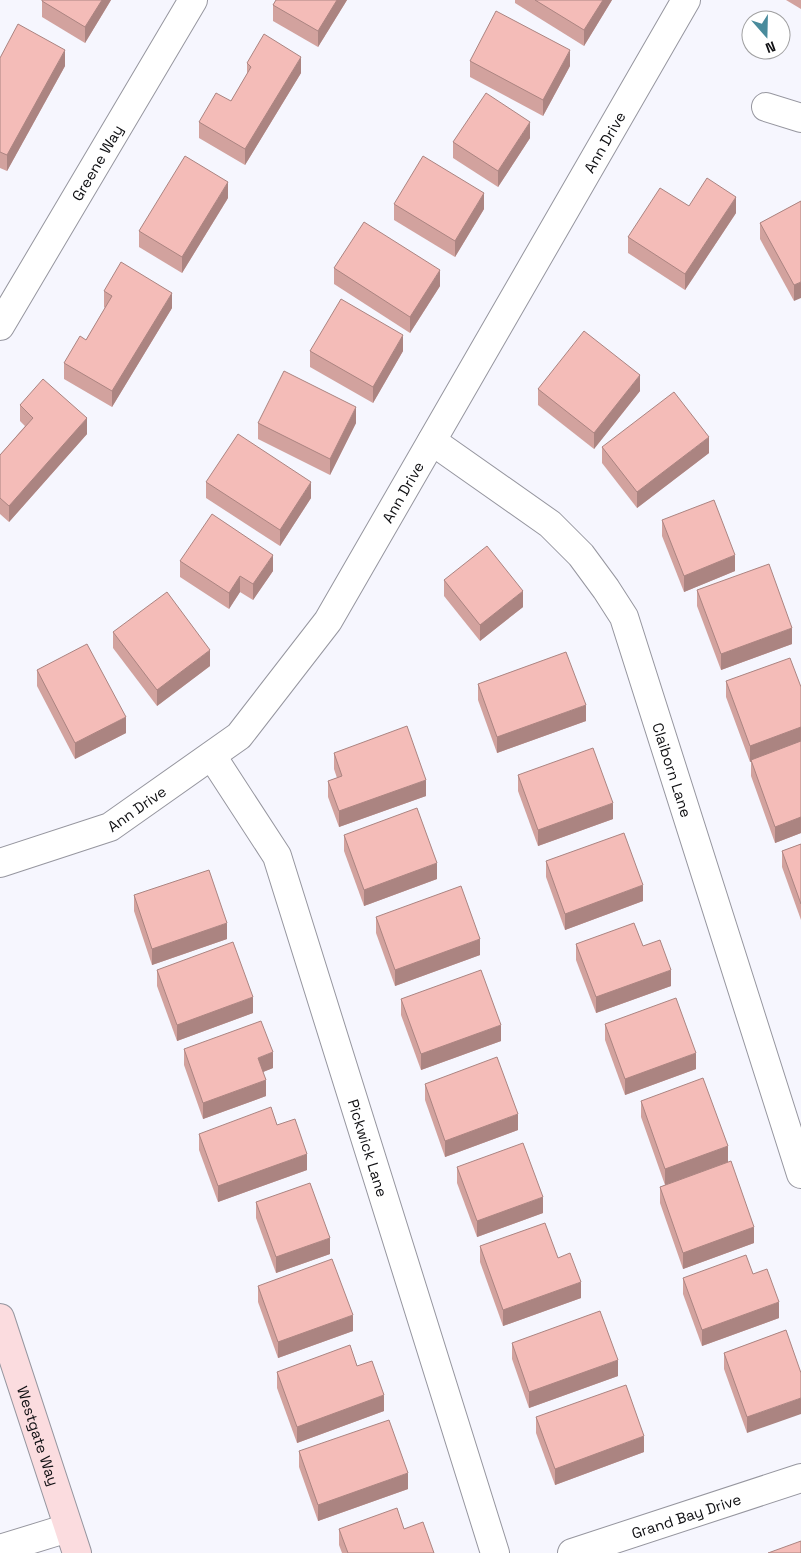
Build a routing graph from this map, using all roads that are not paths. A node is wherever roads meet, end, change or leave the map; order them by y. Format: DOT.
graph roads {
  1 [pos="193,0"];
  2 [pos="686,0"];
  3 [pos="766,106"];
  4 [pos="801,118"];
  5 [pos="0,326"];
  6 [pos="432,441"];
  7 [pos="212,756"];
  8 [pos="0,863"];
  9 [pos="801,1174"];
  10 [pos="0,1318"];
  11 [pos="801,1478"];
  12 [pos="68,1528"];
  13 [pos="0,1549"];
  14 [pos="77,1553"];
  15 [pos="495,1553"];
  16 [pos="572,1553"];
  1 -- 5 [label="street, Greene Way"];
  2 -- 6 [label="street, Ann Drive"];
  3 -- 4 [label="street"];
  6 -- 7 [label="street, Ann Drive"];
  6 -- 9 [label="street, Claiborn Lane"];
  7 -- 8 [label="street, Ann Drive"];
  7 -- 15 [label="street, Pickwick Lane"];
  10 -- 12 [label="street, Westgate Way"];
  11 -- 16 [label="street, Grand Bay Drive"];
  12 -- 13 [label="street"];
  12 -- 14 [label="street, Westgate Way"];
}
